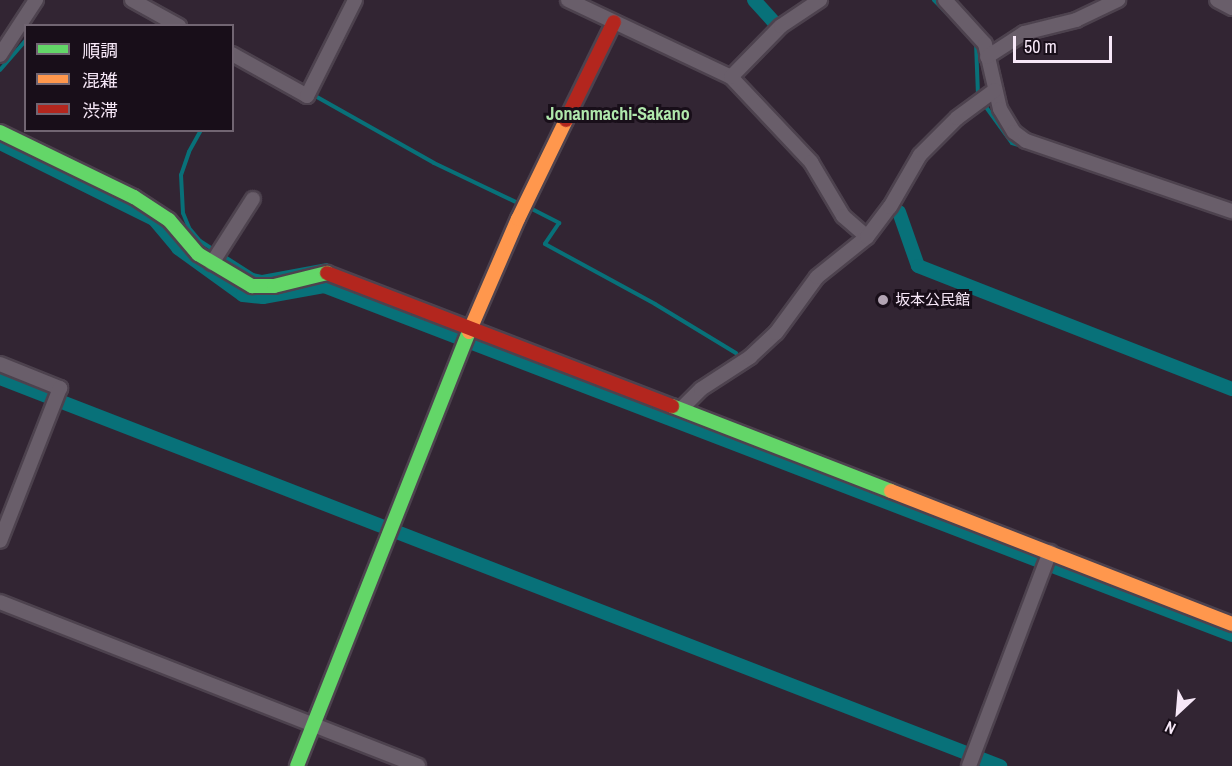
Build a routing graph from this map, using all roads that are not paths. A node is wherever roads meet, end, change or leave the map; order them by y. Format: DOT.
graph roads {
  1 [pos="36,0"];
  2 [pos="132,0"];
  3 [pos="355,0"];
  4 [pos="568,0"];
  5 [pos="820,0"];
  6 [pos="945,0"];
  7 [pos="1118,0"];
  8 [pos="1217,0"];
  9 [pos="1232,8"];
  10 [pos="614,22"];
  11 [pos="175,24"];
  12 [pos="234,55"];
  13 [pos="0,56"];
  14 [pos="987,57"];
  15 [pos="732,77"];
  16 [pos="995,90"];
  17 [pos="0,132"];
  18 [pos="253,199"];
  19 [pos="1232,211"];
  20 [pos="867,237"];
  21 [pos="212,263"];
  22 [pos="470,329"];
  23 [pos="0,364"];
  24 [pos="681,409"];
  25 [pos="0,541"];
  26 [pos="1050,552"];
  27 [pos="0,602"];
  28 [pos="1232,624"];
  29 [pos="313,726"];
  30 [pos="297,766"];
  31 [pos="418,766"];
  32 [pos="969,766"];
  1 -- 13 [label="street"];
  2 -- 11 [label="street"];
  3 -- 12 [label="street"];
  4 -- 10 [label="street"];
  5 -- 15 [label="street"];
  6 -- 14 [label="street"];
  7 -- 14 [label="street"];
  8 -- 9 [label="street"];
  10 -- 15 [label="street"];
  10 -- 22 [label="street"];
  14 -- 16 [label="street"];
  15 -- 20 [label="street"];
  16 -- 19 [label="street"];
  16 -- 20 [label="street"];
  17 -- 21 [label="street"];
  18 -- 21 [label="street"];
  20 -- 24 [label="street"];
  21 -- 22 [label="street"];
  22 -- 24 [label="street"];
  22 -- 29 [label="street"];
  23 -- 25 [label="street"];
  24 -- 26 [label="street"];
  26 -- 28 [label="street"];
  26 -- 32 [label="street"];
  27 -- 29 [label="street"];
  29 -- 30 [label="street"];
  29 -- 31 [label="street"];
}
